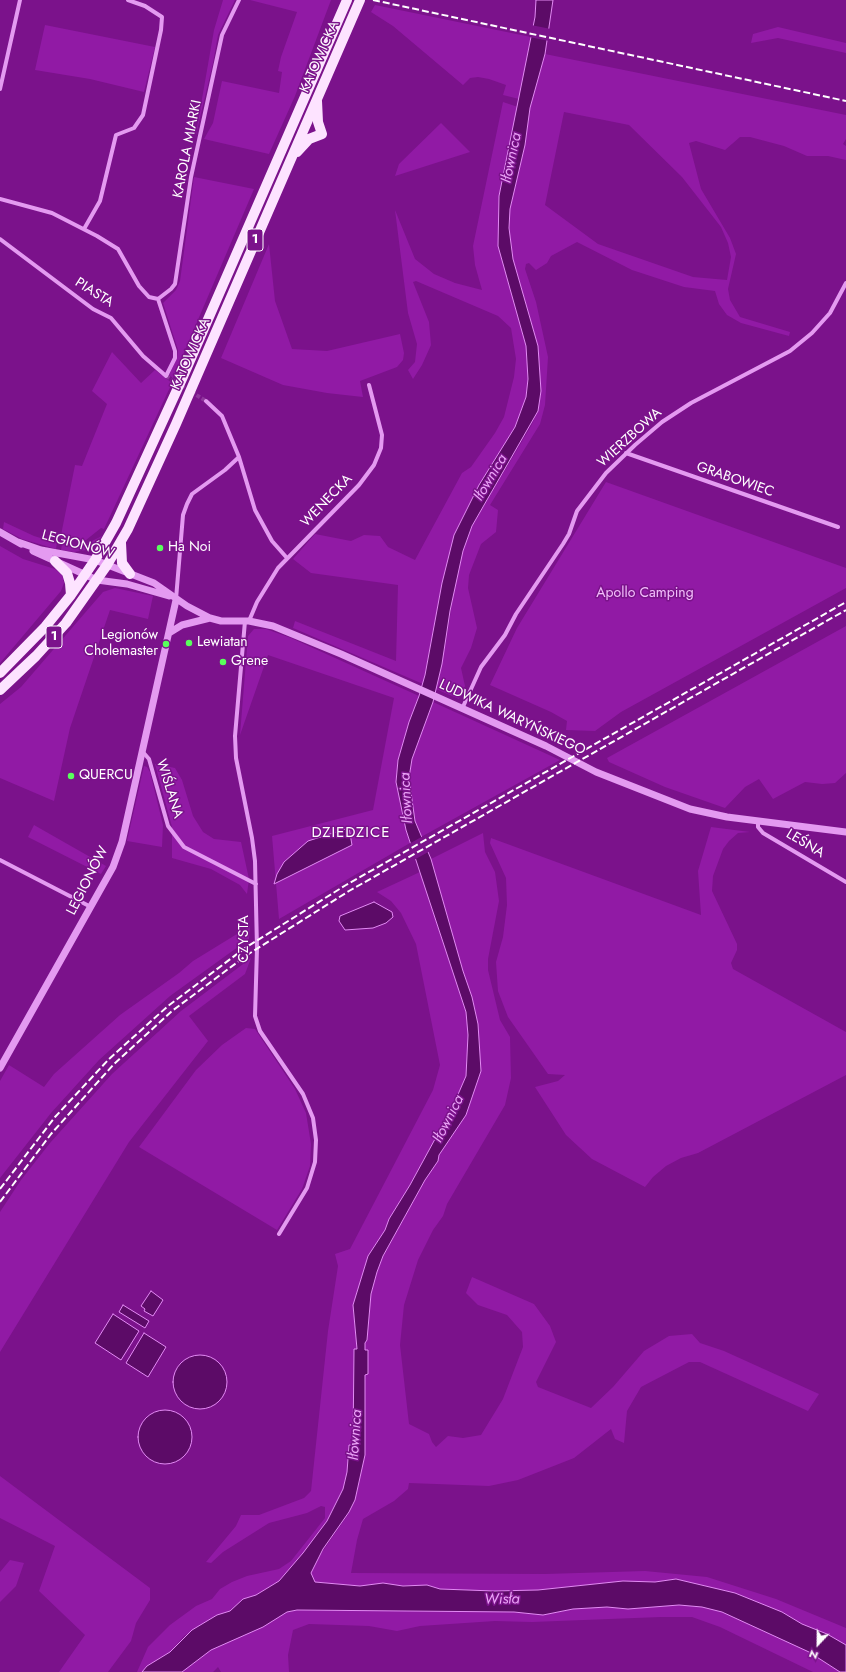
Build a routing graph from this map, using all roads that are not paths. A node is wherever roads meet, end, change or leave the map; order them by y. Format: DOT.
graph roads {
  1 [pos="20,0"];
  2 [pos="128,0"];
  3 [pos="239,0"];
  4 [pos="347,0"];
  5 [pos="360,0"];
  6 [pos="0,89"];
  7 [pos="317,98"];
  8 [pos="290,162"];
  9 [pos="0,199"];
  10 [pos="84,228"];
  11 [pos="0,239"];
  12 [pos="846,283"];
  13 [pos="158,299"];
  14 [pos="369,385"];
  15 [pos="206,401"];
  16 [pos="626,454"];
  17 [pos="239,457"];
  18 [pos="838,527"];
  19 [pos="0,532"];
  20 [pos="18,542"];
  21 [pos="121,543"];
  22 [pos="286,558"];
  23 [pos="94,560"];
  24 [pos="55,561"];
  25 [pos="107,565"];
  26 [pos="86,574"];
  27 [pos="130,574"];
  28 [pos="98,580"];
  29 [pos="71,595"];
  30 [pos="175,598"];
  31 [pos="210,618"];
  32 [pos="247,621"];
  33 [pos="169,633"];
  34 [pos="0,673"];
  35 [pos="0,690"];
  36 [pos="462,709"];
  37 [pos="142,751"];
  38 [pos="758,822"];
  39 [pos="846,832"];
  40 [pos="0,860"];
  41 [pos="846,882"];
  42 [pos="256,884"];
  43 [pos="91,907"];
  44 [pos="0,1068"];
  45 [pos="278,1234"];
  1 -- 6 [label="street"];
  2 -- 10 [label="street"];
  3 -- 13 [label="street, KAROLA MIARKI"];
  4 -- 23 [label="main road, KATOWICKA / 1"];
  5 -- 7 [label="main road, KATOWICKA / 1"];
  7 -- 8 [label="main road, KATOWICKA / 1"];
  7 -- 8 [label="main road"];
  8 -- 21 [label="main road, KATOWICKA / 1"];
  9 -- 10 [label="street"];
  10 -- 13 [label="street"];
  11 -- 13 [label="street, PIASTA"];
  12 -- 16 [label="street, WIERZBOWA"];
  14 -- 22 [label="street, WENECKA"];
  15 -- 17 [label="street"];
  16 -- 18 [label="street, GRABOWIEC"];
  16 -- 36 [label="street, WIERZBOWA"];
  17 -- 22 [label="street"];
  17 -- 30 [label="street"];
  19 -- 20 [label="street, LEGIONÓW"];
  20 -- 23 [label="street, LEGIONÓW"];
  20 -- 24 [label="street, LEGIONÓW"];
  21 -- 25 [label="main road, KATOWICKA / 1"];
  21 -- 27 [label="main road"];
  22 -- 32 [label="street, WENECKA"];
  23 -- 25 [label="street, LEGIONÓW"];
  23 -- 26 [label="main road, KATOWICKA / 1"];
  24 -- 26 [label="street, LEGIONÓW"];
  24 -- 29 [label="main road"];
  25 -- 27 [label="street, LEGIONÓW"];
  25 -- 28 [label="main road, KATOWICKA / 1"];
  26 -- 28 [label="street, LEGIONÓW"];
  26 -- 29 [label="main road, KATOWICKA / 1"];
  27 -- 30 [label="street, LEGIONÓW"];
  28 -- 30 [label="street, LEGIONÓW"];
  28 -- 35 [label="main road, KATOWICKA / 1"];
  29 -- 34 [label="main road, KATOWICKA / 1"];
  30 -- 31 [label="street, LUDWIKA WARYŃSKIEGO"];
  30 -- 33 [label="street, LEGIONÓW"];
  31 -- 32 [label="street, LUDWIKA WARYŃSKIEGO"];
  31 -- 33 [label="street"];
  32 -- 36 [label="street, LUDWIKA WARYŃSKIEGO"];
  32 -- 42 [label="street, CZYSTA"];
  33 -- 37 [label="street, LEGIONÓW"];
  36 -- 38 [label="street, LUDWIKA WARYŃSKIEGO"];
  37 -- 42 [label="street, WIŚLANA"];
  37 -- 43 [label="street, LEGIONÓW"];
  38 -- 39 [label="street, LUDWIKA WARYŃSKIEGO"];
  38 -- 41 [label="street, LEŚNA"];
  40 -- 43 [label="street"];
  42 -- 45 [label="street, CZYSTA"];
  43 -- 44 [label="street, LEGIONÓW"];
}
